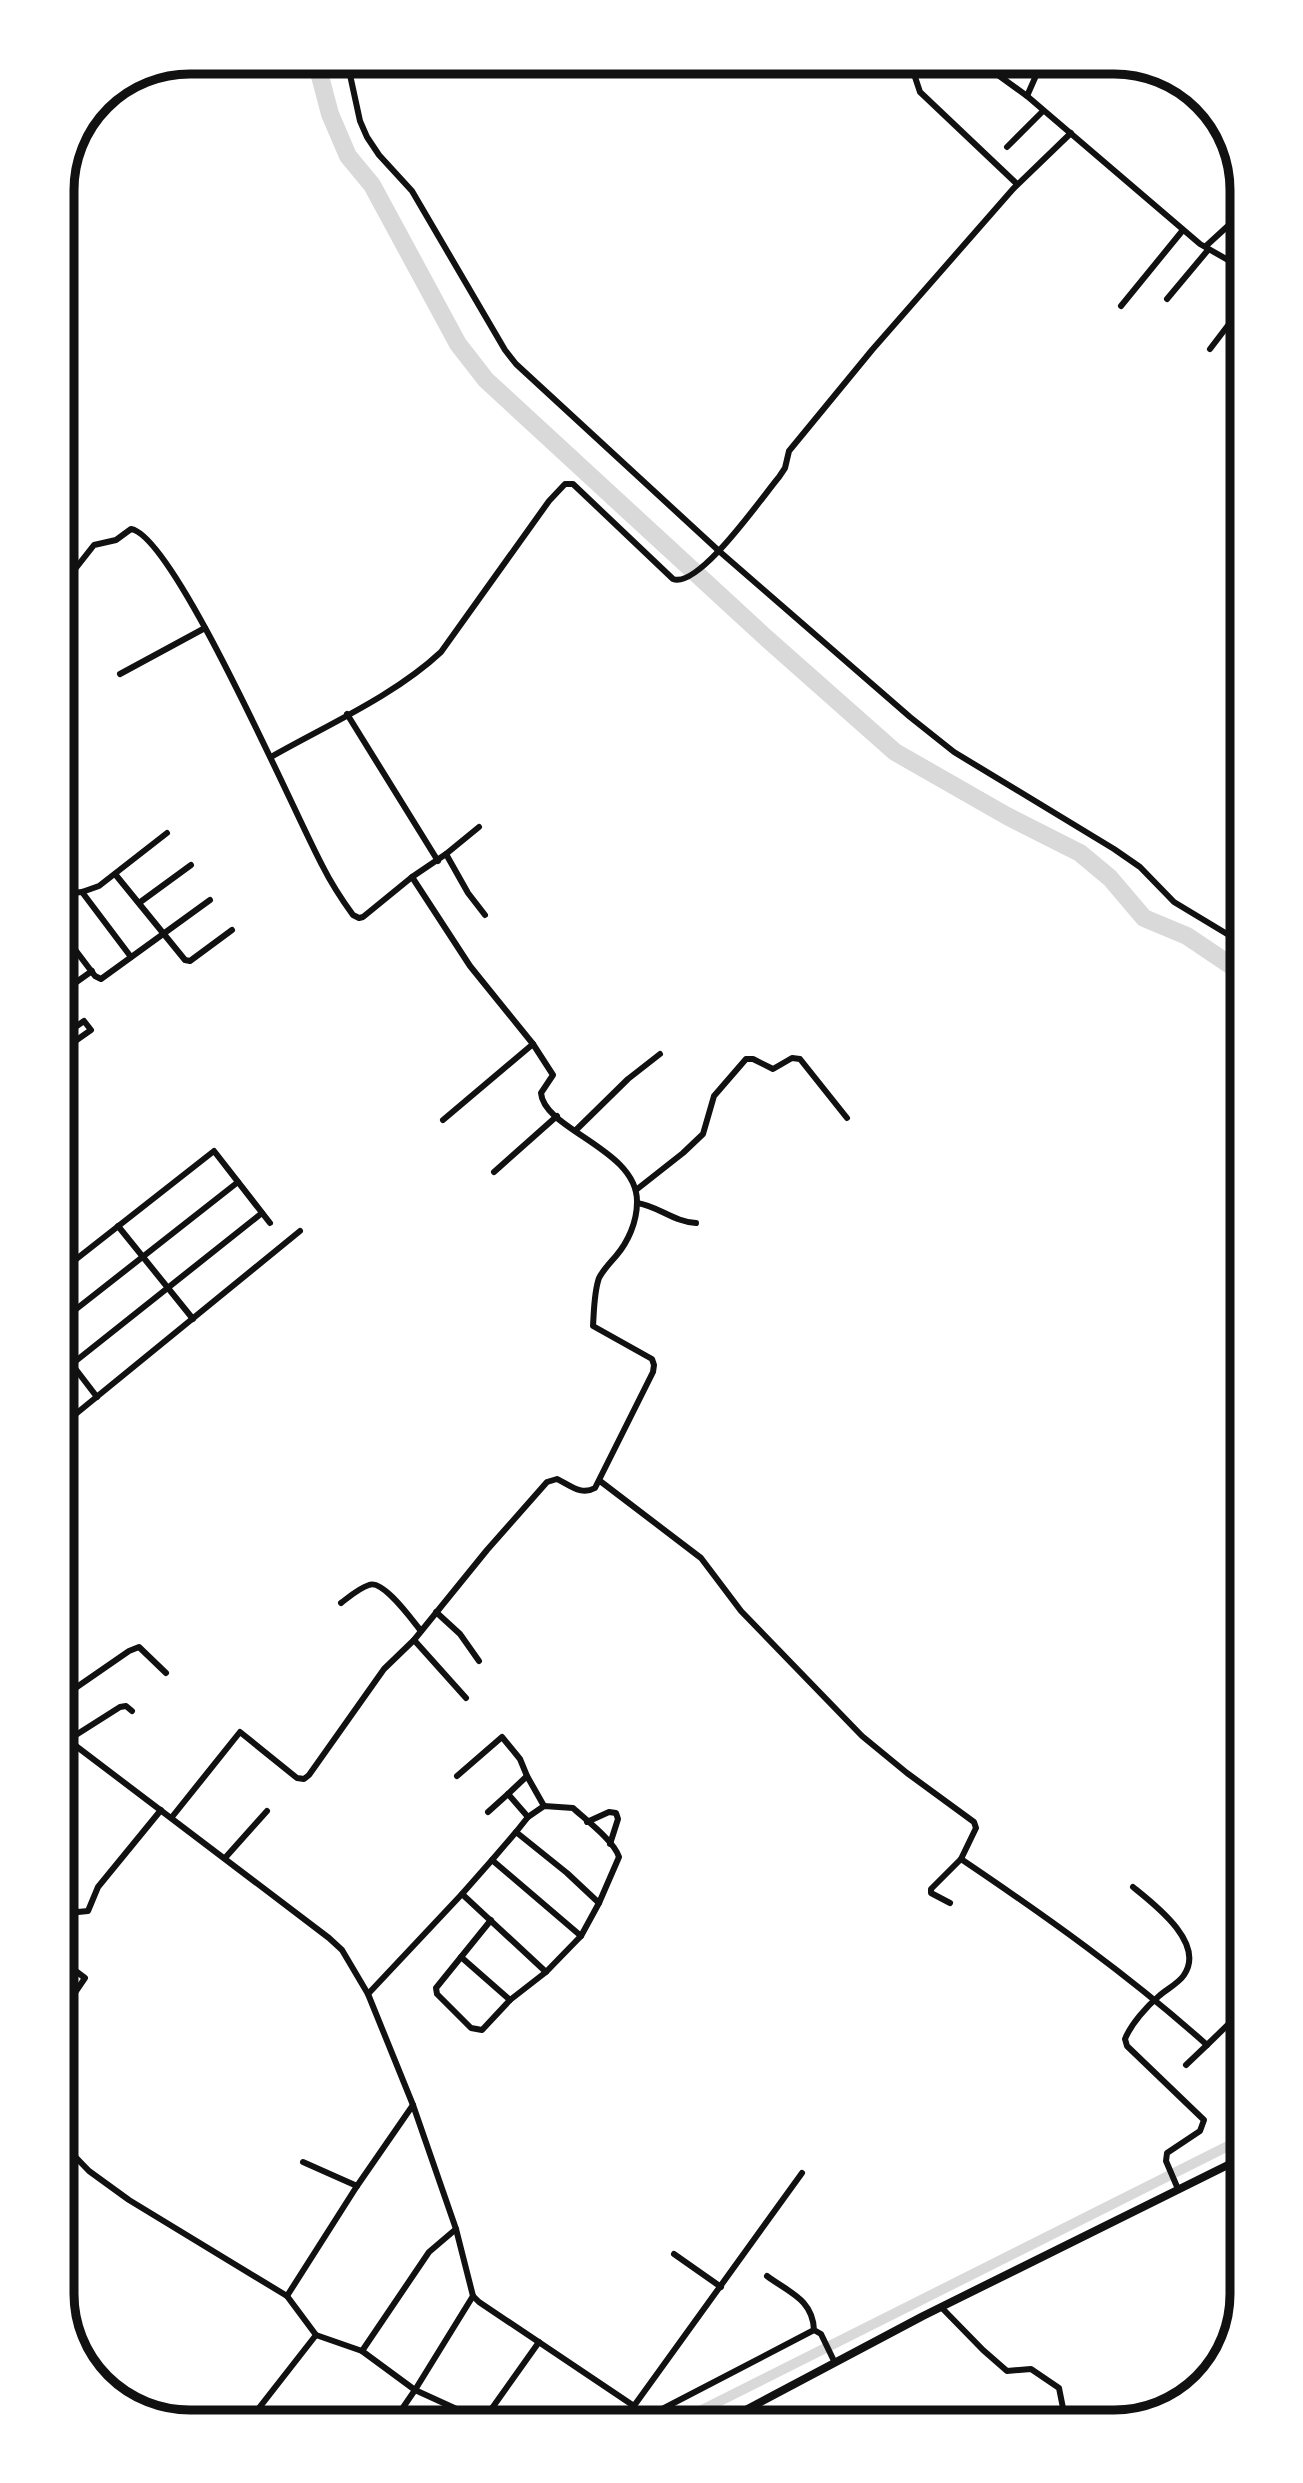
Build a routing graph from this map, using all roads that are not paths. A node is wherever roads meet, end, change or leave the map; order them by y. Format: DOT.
graph roads {
  1 [pos="350,74"];
  2 [pos="915,74"];
  3 [pos="997,74"];
  4 [pos="1037,74"];
  5 [pos="1027,96"];
  6 [pos="1043,111"];
  7 [pos="1070,133"];
  8 [pos="1007,147"];
  9 [pos="1017,184"];
  10 [pos="1230,224"];
  11 [pos="1182,230"];
  12 [pos="1207,248"];
  13 [pos="1230,261"];
  14 [pos="1167,299"];
  15 [pos="1121,306"];
  16 [pos="1230,323"];
  17 [pos="1210,349"];
  18 [pos="719,551"];
  19 [pos="74,570"];
  20 [pos="205,628"];
  21 [pos="120,674"];
  22 [pos="347,714"];
  23 [pos="271,757"];
  24 [pos="479,827"];
  25 [pos="167,833"];
  26 [pos="446,854"];
  27 [pos="438,861"];
  28 [pos="191,865"];
  29 [pos="115,874"];
  30 [pos="412,877"];
  31 [pos="82,892"];
  32 [pos="74,893"];
  33 [pos="210,900"];
  34 [pos="139,904"];
  35 [pos="485,915"];
  36 [pos="232,930"];
  37 [pos="163,934"];
  38 [pos="1230,936"];
  39 [pos="74,948"];
  40 [pos="131,957"];
  41 [pos="92,971"];
  42 [pos="74,984"];
  43 [pos="74,1028"];
  44 [pos="74,1042"];
  45 [pos="533,1044"];
  46 [pos="660,1054"];
  47 [pos="557,1116"];
  48 [pos="847,1118"];
  49 [pos="443,1120"];
  50 [pos="576,1130"];
  51 [pos="494,1172"];
  52 [pos="238,1182"];
  53 [pos="636,1190"];
  54 [pos="637,1203"];
  55 [pos="262,1213"];
  56 [pos="270,1223"];
  57 [pos="695,1223"];
  58 [pos="118,1227"];
  59 [pos="300,1231"];
  60 [pos="143,1257"];
  61 [pos="74,1261"];
  62 [pos="168,1288"];
  63 [pos="74,1311"];
  64 [pos="193,1319"];
  65 [pos="74,1362"];
  66 [pos="74,1367"];
  67 [pos="97,1397"];
  68 [pos="74,1415"];
  69 [pos="600,1481"];
  70 [pos="341,1603"];
  71 [pos="436,1612"];
  72 [pos="421,1631"];
  73 [pos="414,1640"];
  74 [pos="479,1661"];
  75 [pos="166,1673"];
  76 [pos="74,1689"];
  77 [pos="466,1698"];
  78 [pos="132,1711"];
  79 [pos="74,1736"];
  80 [pos="74,1744"];
  81 [pos="457,1776"];
  82 [pos="527,1776"];
  83 [pos="508,1794"];
  84 [pos="544,1806"];
  85 [pos="162,1810"];
  86 [pos="267,1811"];
  87 [pos="488,1812"];
  88 [pos="172,1817"];
  89 [pos="528,1818"];
  90 [pos="587,1822"];
  91 [pos="516,1832"];
  92 [pos="610,1844"];
  93 [pos="225,1858"];
  94 [pos="961,1858"];
  95 [pos="492,1860"];
  96 [pos="1133,1887"];
  97 [pos="462,1894"];
  98 [pos="599,1903"];
  99 [pos="950,1903"];
  100 [pos="74,1910"];
  101 [pos="491,1920"];
  102 [pos="581,1936"];
  103 [pos="461,1956"];
  104 [pos="74,1970"];
  105 [pos="546,1972"];
  106 [pos="74,1994"];
  107 [pos="368,1994"];
  108 [pos="1155,1999"];
  109 [pos="510,2000"];
  110 [pos="1230,2023"];
  111 [pos="1207,2045"];
  112 [pos="1186,2065"];
  113 [pos="414,2105"];
  114 [pos="74,2155"];
  115 [pos="303,2162"];
  116 [pos="1230,2163"];
  117 [pos="802,2173"];
  118 [pos="357,2186"];
  119 [pos="1177,2187"];
  120 [pos="456,2229"];
  121 [pos="674,2254"];
  122 [pos="767,2276"];
  123 [pos="722,2287"];
  124 [pos="473,2296"];
  125 [pos="287,2297"];
  126 [pos="941,2307"];
  127 [pos="817,2332"];
  128 [pos="316,2335"];
  129 [pos="539,2342"];
  130 [pos="362,2351"];
  131 [pos="833,2359"];
  132 [pos="415,2390"];
  133 [pos="634,2406"];
  134 [pos="257,2409"];
  135 [pos="401,2409"];
  136 [pos="457,2409"];
  137 [pos="491,2409"];
  138 [pos="631,2409"];
  139 [pos="636,2409"];
  140 [pos="660,2410"];
  141 [pos="745,2410"];
  142 [pos="1064,2410"];
  1 -- 18 [label="street"];
  2 -- 9 [label="street"];
  3 -- 5 [label="street"];
  4 -- 5 [label="street"];
  5 -- 6 [label="street"];
  6 -- 7 [label="street"];
  6 -- 8 [label="street"];
  7 -- 9 [label="street"];
  7 -- 11 [label="street"];
  9 -- 18 [label="street"];
  10 -- 12 [label="street"];
  11 -- 12 [label="street"];
  11 -- 15 [label="street"];
  12 -- 13 [label="street"];
  12 -- 14 [label="street"];
  16 -- 17 [label="street"];
  18 -- 22 [label="street"];
  18 -- 38 [label="street"];
  19 -- 20 [label="street"];
  20 -- 21 [label="street"];
  20 -- 23 [label="street"];
  22 -- 23 [label="street"];
  22 -- 27 [label="street"];
  23 -- 30 [label="street"];
  24 -- 26 [label="street"];
  25 -- 29 [label="street"];
  26 -- 27 [label="street"];
  26 -- 35 [label="street"];
  27 -- 30 [label="street"];
  28 -- 34 [label="street"];
  29 -- 31 [label="street"];
  29 -- 34 [label="street"];
  30 -- 45 [label="street"];
  31 -- 32 [label="street"];
  31 -- 40 [label="street"];
  33 -- 37 [label="street"];
  34 -- 37 [label="street"];
  36 -- 37 [label="street"];
  37 -- 40 [label="street"];
  39 -- 41 [label="street"];
  40 -- 41 [label="street"];
  41 -- 42 [label="street"];
  43 -- 44 [label="street"];
  45 -- 47 [label="street"];
  45 -- 49 [label="street"];
  46 -- 50 [label="street"];
  47 -- 50 [label="street"];
  47 -- 51 [label="street"];
  48 -- 53 [label="street"];
  50 -- 53 [label="street"];
  52 -- 55 [label="street"];
  52 -- 58 [label="street"];
  52 -- 60 [label="street"];
  53 -- 54 [label="street"];
  54 -- 57 [label="street"];
  54 -- 69 [label="street"];
  55 -- 56 [label="street"];
  55 -- 62 [label="street"];
  58 -- 60 [label="street"];
  58 -- 61 [label="street"];
  59 -- 64 [label="street"];
  60 -- 62 [label="street"];
  60 -- 63 [label="street"];
  62 -- 64 [label="street"];
  62 -- 65 [label="street"];
  64 -- 67 [label="street"];
  66 -- 67 [label="street"];
  67 -- 68 [label="street"];
  69 -- 71 [label="street"];
  69 -- 94 [label="street"];
  70 -- 72 [label="street"];
  71 -- 72 [label="street"];
  71 -- 74 [label="street"];
  72 -- 73 [label="street"];
  73 -- 77 [label="street"];
  73 -- 88 [label="street"];
  75 -- 76 [label="street"];
  78 -- 79 [label="street"];
  80 -- 85 [label="street"];
  81 -- 82 [label="street"];
  82 -- 83 [label="street"];
  82 -- 84 [label="street"];
  83 -- 87 [label="street"];
  83 -- 89 [label="street"];
  84 -- 89 [label="street"];
  84 -- 90 [label="street"];
  85 -- 88 [label="street"];
  85 -- 100 [label="street"];
  86 -- 93 [label="street"];
  88 -- 93 [label="street"];
  89 -- 91 [label="street"];
  90 -- 92 [label="street"];
  90 -- 92 [label="street"];
  91 -- 95 [label="street"];
  91 -- 98 [label="street"];
  92 -- 98 [label="street"];
  93 -- 107 [label="street"];
  94 -- 99 [label="street"];
  94 -- 108 [label="street"];
  95 -- 97 [label="street"];
  95 -- 102 [label="street"];
  96 -- 108 [label="street"];
  97 -- 101 [label="street"];
  97 -- 107 [label="street"];
  98 -- 102 [label="street"];
  101 -- 103 [label="street"];
  101 -- 105 [label="street"];
  102 -- 105 [label="street"];
  103 -- 109 [label="street"];
  103 -- 109 [label="street"];
  104 -- 106 [label="street"];
  105 -- 109 [label="street"];
  107 -- 113 [label="street"];
  108 -- 111 [label="street"];
  108 -- 119 [label="street"];
  110 -- 111 [label="street"];
  111 -- 112 [label="street"];
  113 -- 118 [label="street"];
  113 -- 120 [label="street"];
  114 -- 125 [label="street"];
  115 -- 118 [label="street"];
  116 -- 119 [label="street"];
  117 -- 123 [label="street"];
  118 -- 125 [label="street"];
  119 -- 126 [label="street"];
  120 -- 124 [label="street"];
  120 -- 130 [label="street"];
  121 -- 123 [label="street"];
  122 -- 127 [label="street"];
  123 -- 133 [label="street"];
  124 -- 129 [label="street"];
  124 -- 132 [label="street"];
  125 -- 128 [label="street"];
  126 -- 131 [label="street"];
  126 -- 142 [label="street"];
  127 -- 131 [label="street"];
  127 -- 140 [label="street"];
  128 -- 130 [label="street"];
  128 -- 134 [label="street"];
  129 -- 133 [label="street"];
  129 -- 137 [label="street"];
  130 -- 132 [label="street"];
  131 -- 141 [label="street"];
  132 -- 135 [label="street"];
  132 -- 136 [label="street"];
  133 -- 138 [label="street"];
  133 -- 139 [label="street"];
}
